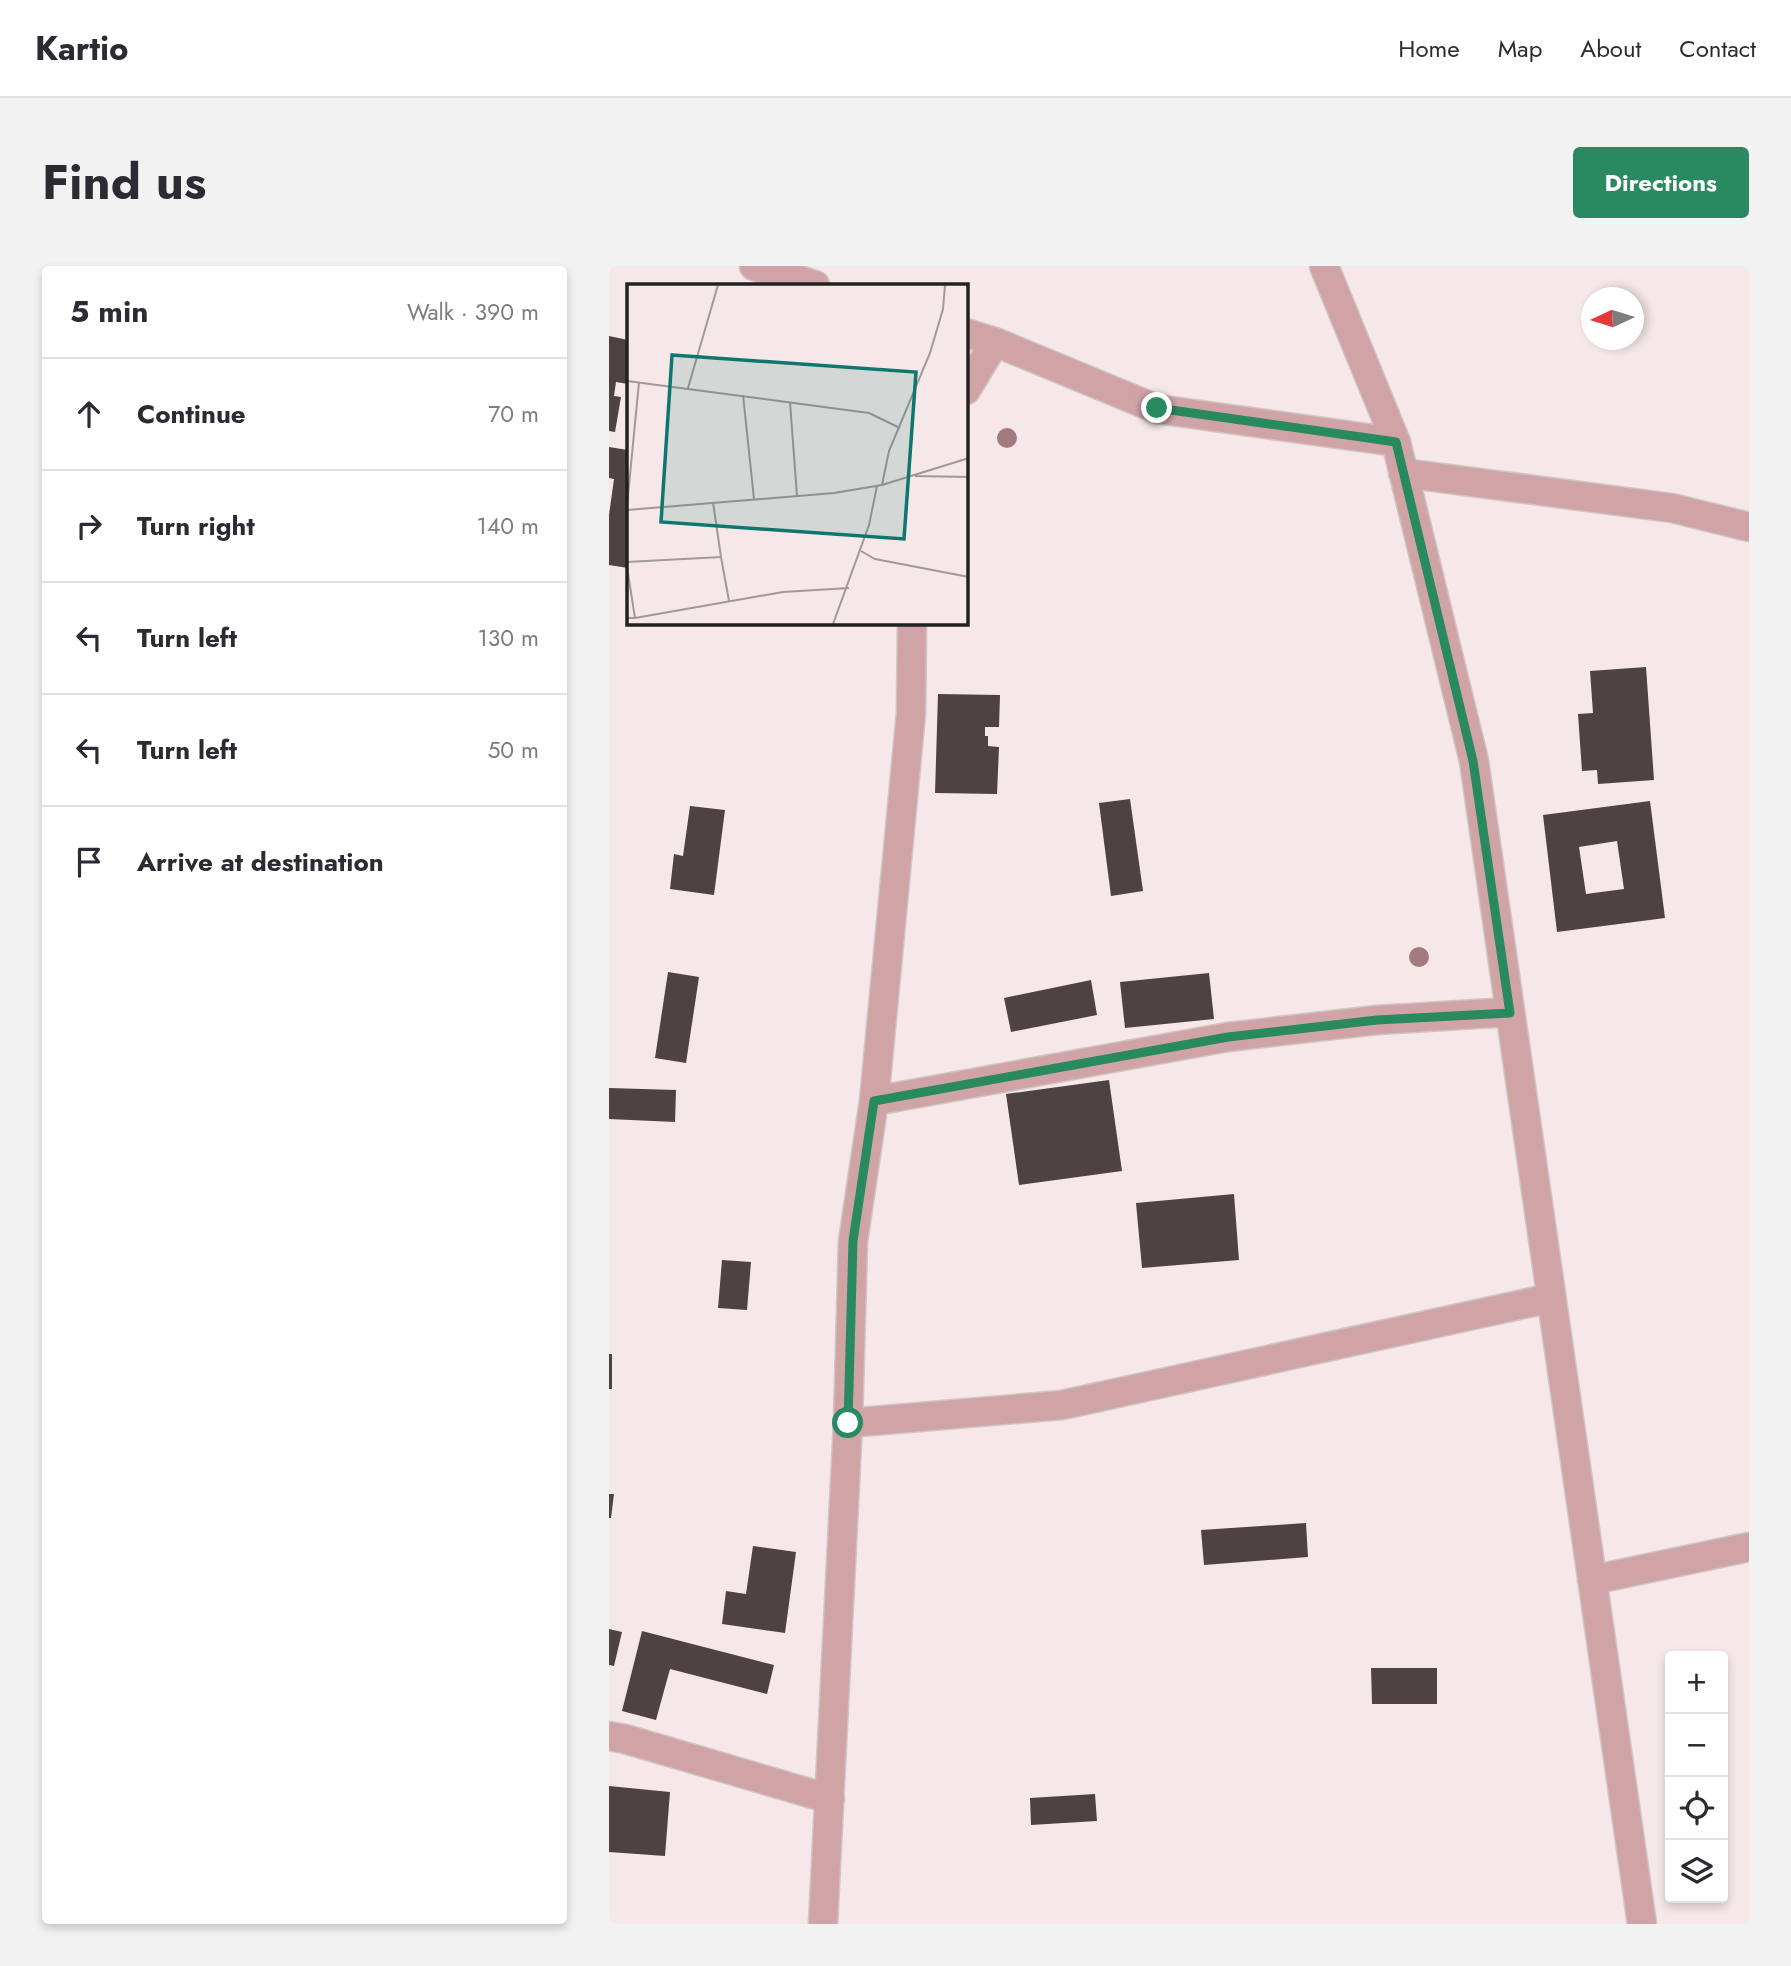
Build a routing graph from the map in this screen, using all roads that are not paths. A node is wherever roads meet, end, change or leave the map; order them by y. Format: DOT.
graph roads {
  1 [pos="754,266"];
  2 [pos="1324,266"];
  3 [pos="812,284"];
  4 [pos="968,334"];
  5 [pos="995,342"];
  6 [pos="968,387"];
  7 [pos="1396,442"];
  8 [pos="1403,473"];
  9 [pos="1749,527"];
  10 [pos="912,625"];
  11 [pos="1510,1013"];
  12 [pos="874,1101"];
  13 [pos="1551,1298"];
  14 [pos="848,1423"];
  15 [pos="1749,1548"];
  16 [pos="1592,1580"];
  17 [pos="609,1736"];
  18 [pos="830,1799"];
  19 [pos="823,1924"];
  20 [pos="1642,1924"];
  1 -- 3 [label="street"];
  2 -- 7 [label="street"];
  4 -- 5 [label="street"];
  5 -- 6 [label="street"];
  5 -- 7 [label="street"];
  7 -- 8 [label="street"];
  8 -- 9 [label="street"];
  8 -- 11 [label="street"];
  10 -- 12 [label="street"];
  11 -- 12 [label="street"];
  11 -- 13 [label="street"];
  12 -- 14 [label="street"];
  13 -- 14 [label="street"];
  13 -- 16 [label="street"];
  14 -- 18 [label="street"];
  15 -- 16 [label="street"];
  16 -- 20 [label="street"];
  17 -- 18 [label="street"];
  18 -- 19 [label="street"];
}
